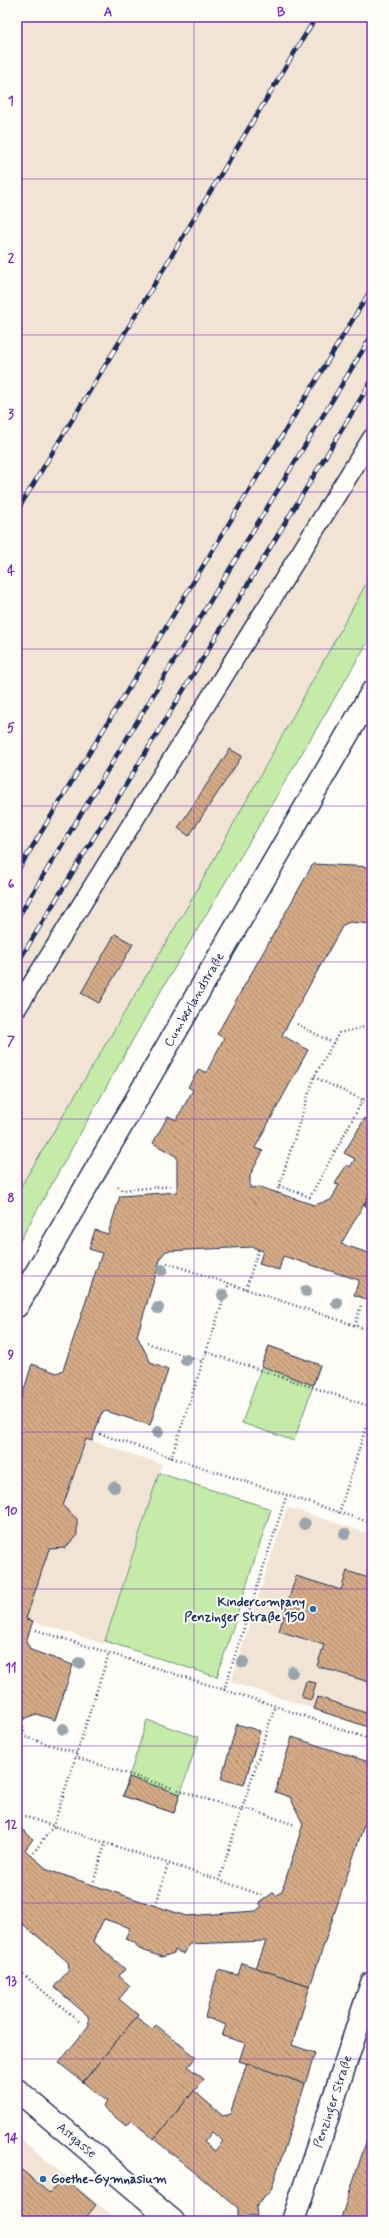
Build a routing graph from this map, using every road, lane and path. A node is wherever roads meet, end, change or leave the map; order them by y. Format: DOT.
graph roads {
  1 [pos="372,438"];
  2 [pos="372,692"];
  3 [pos="372,971"];
  4 [pos="17,1008"];
  5 [pos="297,1024"];
  6 [pos="369,1026"];
  7 [pos="372,1029"];
  8 [pos="333,1043"];
  9 [pos="314,1077"];
  10 [pos="372,1093"];
  11 [pos="363,1100"];
  12 [pos="94,1172"];
  13 [pos="173,1186"];
  14 [pos="279,1186"];
  15 [pos="277,1193"];
  16 [pos="258,1250"];
  17 [pos="167,1263"];
  18 [pos="228,1284"];
  19 [pos="246,1289"];
  20 [pos="361,1305"];
  21 [pos="17,1306"];
  22 [pos="355,1326"];
  23 [pos="372,1331"];
  24 [pos="147,1343"];
  25 [pos="206,1352"];
  26 [pos="203,1362"];
  27 [pos="372,1407"];
  28 [pos="371,1416"];
  29 [pos="100,1434"];
  30 [pos="171,1458"];
  31 [pos="286,1497"];
  32 [pos="339,1513"];
  33 [pos="372,1523"];
  34 [pos="36,1630"];
  35 [pos="110,1653"];
  36 [pos="224,1690"];
  37 [pos="275,1706"];
  38 [pos="23,1726"];
  39 [pos="372,1740"];
  40 [pos="77,1753"];
  41 [pos="75,1757"];
  42 [pos="241,1810"];
  43 [pos="17,1814"];
  44 [pos="295,1825"];
  45 [pos="53,1827"];
  46 [pos="105,1844"];
  47 [pos="31,1856"];
  48 [pos="168,1864"];
  49 [pos="219,1880"];
  50 [pos="94,1881"];
  51 [pos="264,1896"];
  52 [pos="157,1901"];
  53 [pos="17,1969"];
  54 [pos="372,1983"];
  55 [pos="81,2023"];
  56 [pos="17,2090"];
  57 [pos="173,2221"];
  58 [pos="293,2221"];
  1 -- 4 [label="lane"];
  2 -- 12 [label="street, Cumberlandstraße"];
  3 -- 6 [label="path"];
  5 -- 8 [label="path"];
  6 -- 7 [label="path"];
  6 -- 8 [label="path"];
  8 -- 9 [label="path"];
  9 -- 11 [label="path"];
  9 -- 14 [label="path"];
  10 -- 11 [label="path"];
  11 -- 14 [label="path"];
  12 -- 13 [label="path"];
  12 -- 21 [label="street, Cumberlandstraße"];
  14 -- 15 [label="path"];
  16 -- 19 [label="path"];
  17 -- 18 [label="path"];
  18 -- 19 [label="path"];
  18 -- 25 [label="path"];
  19 -- 22 [label="path"];
  20 -- 22 [label="path"];
  22 -- 23 [label="path"];
  24 -- 26 [label="path"];
  25 -- 26 [label="path"];
  25 -- 27 [label="path"];
  26 -- 30 [label="path"];
  27 -- 28 [label="path"];
  28 -- 32 [label="path"];
  29 -- 30 [label="path"];
  30 -- 31 [label="path"];
  31 -- 32 [label="path"];
  31 -- 36 [label="path"];
  32 -- 33 [label="path"];
  34 -- 35 [label="path"];
  35 -- 36 [label="path"];
  35 -- 40 [label="path"];
  36 -- 37 [label="path"];
  37 -- 39 [label="path"];
  37 -- 42 [label="path"];
  38 -- 40 [label="path"];
  40 -- 41 [label="path"];
  41 -- 42 [label="path"];
  41 -- 45 [label="path"];
  42 -- 44 [label="path"];
  42 -- 49 [label="path"];
  43 -- 45 [label="path"];
  45 -- 46 [label="path"];
  45 -- 47 [label="path"];
  46 -- 48 [label="path"];
  46 -- 50 [label="path"];
  48 -- 49 [label="path"];
  48 -- 52 [label="path"];
  49 -- 51 [label="path"];
  53 -- 55 [label="path"];
  54 -- 58 [label="street, Penzinger Straße"];
  56 -- 57 [label="street, Astgasse"];
}
